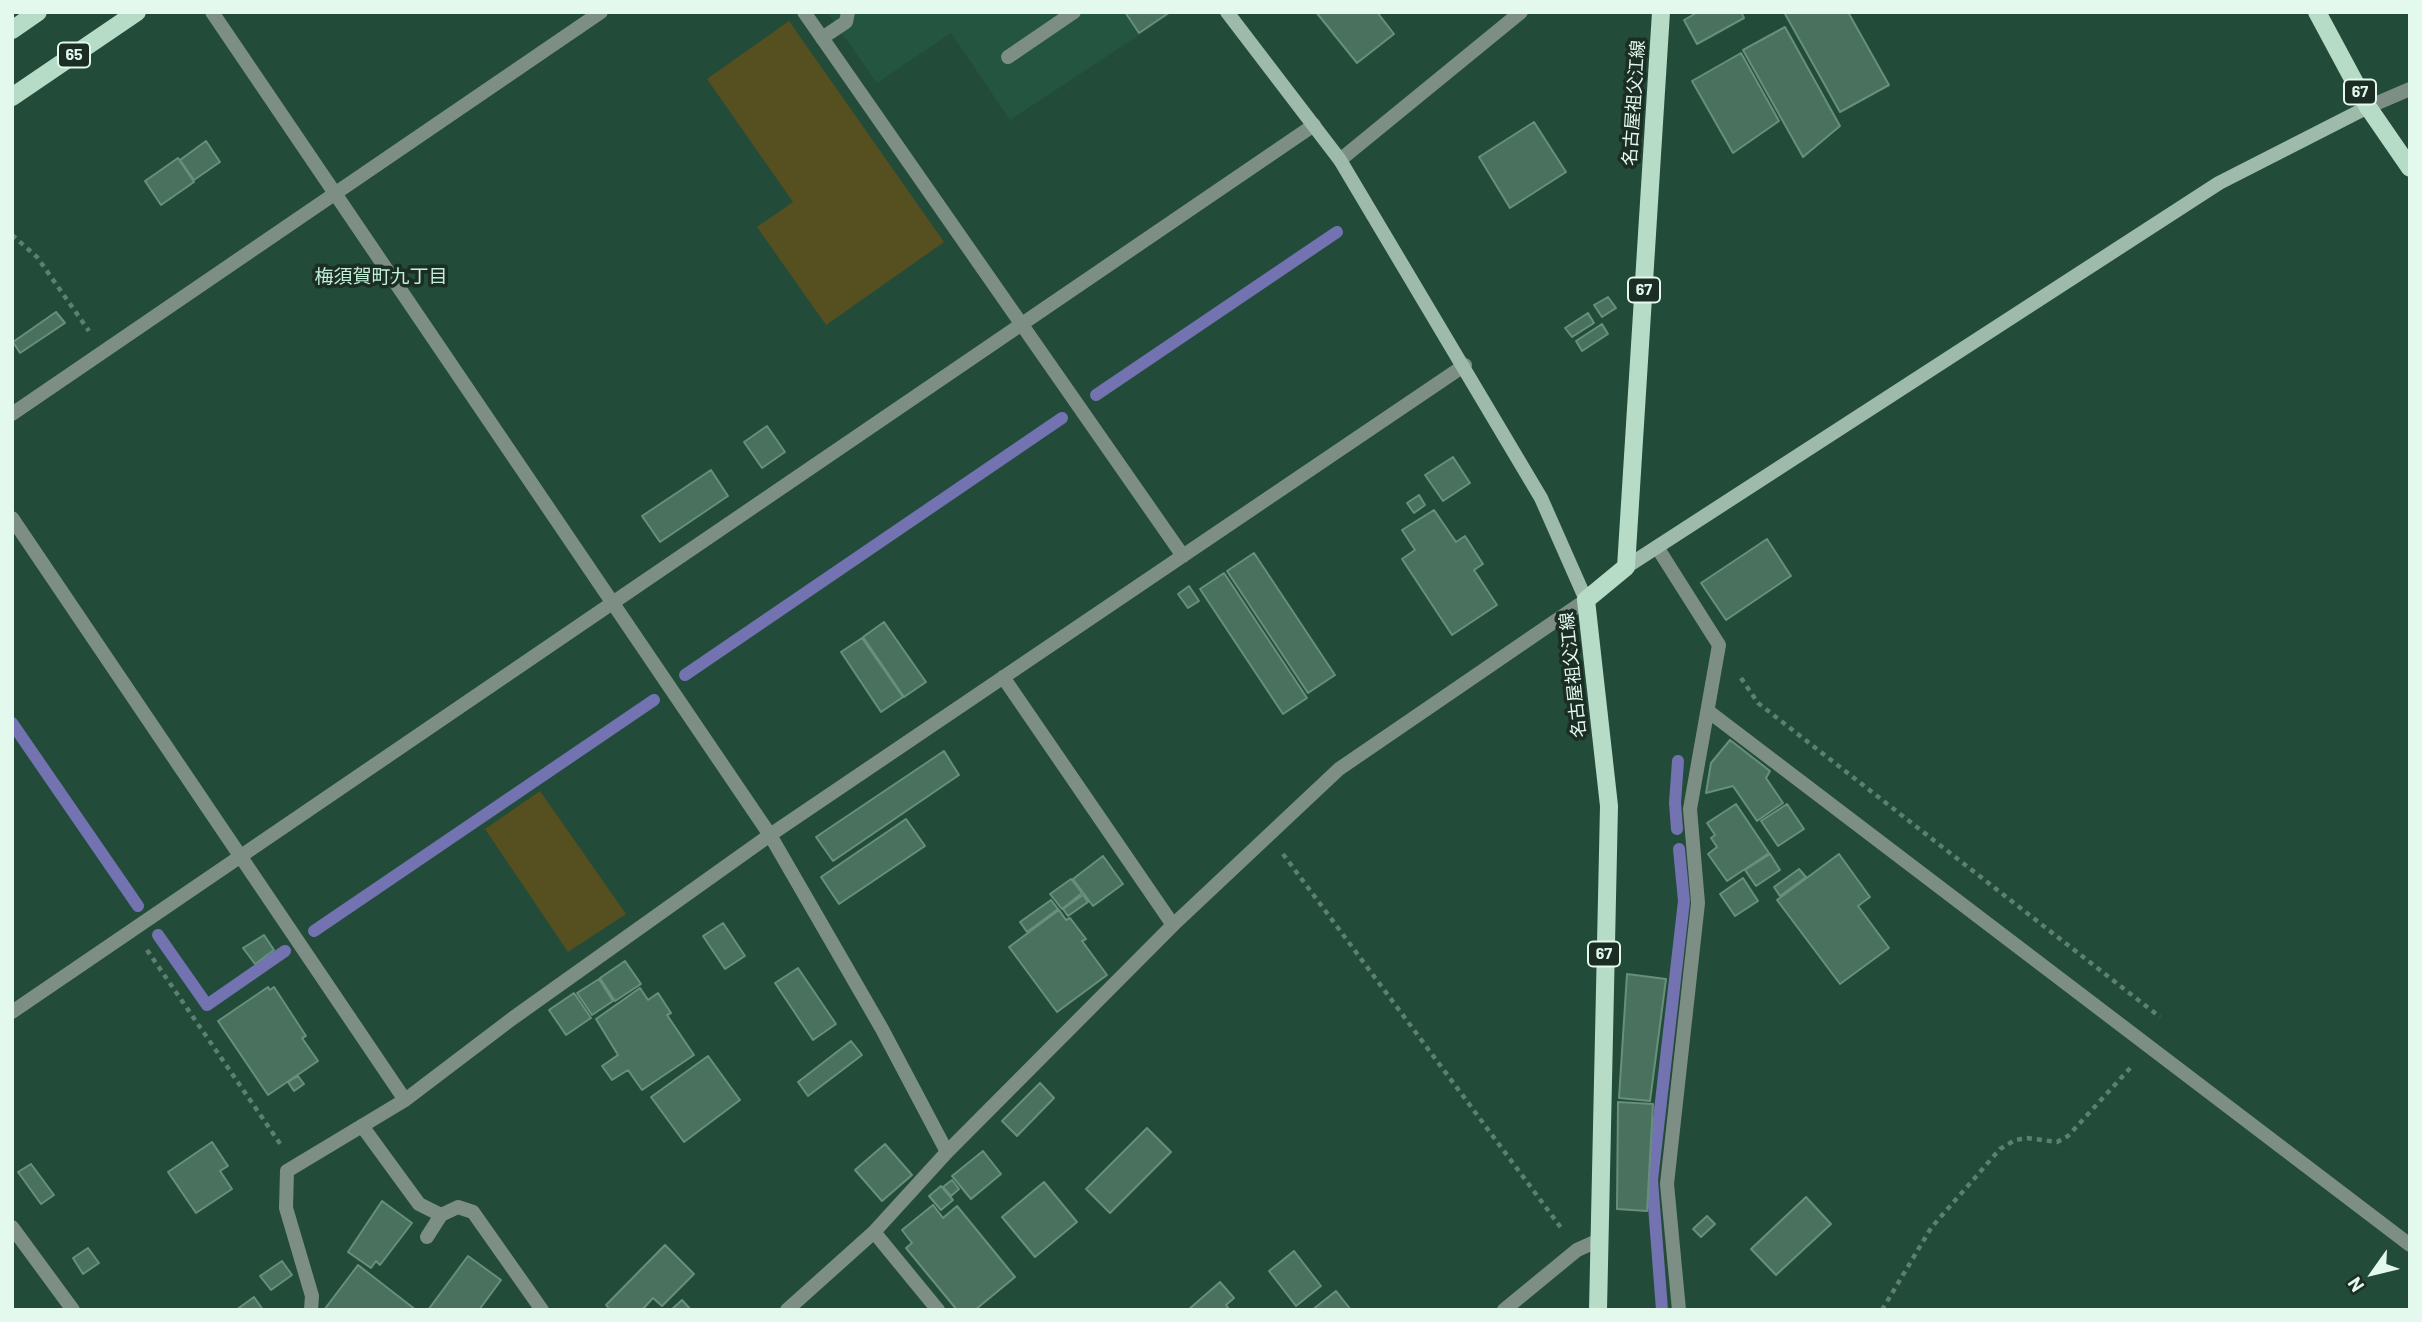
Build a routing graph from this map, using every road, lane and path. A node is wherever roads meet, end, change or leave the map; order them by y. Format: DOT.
graph roads {
  1 [pos="38,12"];
  2 [pos="137,12"];
  3 [pos="212,12"];
  4 [pos="601,12"];
  5 [pos="804,12"];
  6 [pos="848,12"];
  7 [pos="1074,12"];
  8 [pos="1227,12"];
  9 [pos="1521,12"];
  10 [pos="1661,12"];
  11 [pos="2317,12"];
  12 [pos="12,30"];
  13 [pos="822,38"];
  14 [pos="1008,57"];
  15 [pos="2410,89"];
  16 [pos="12,97"];
  17 [pos="2368,107"];
  18 [pos="1314,125"];
  19 [pos="1340,160"];
  20 [pos="2410,168"];
  21 [pos="335,194"];
  22 [pos="12,235"];
  23 [pos="1021,324"];
  24 [pos="104,351"];
  25 [pos="1465,365"];
  26 [pos="12,414"];
  27 [pos="12,518"];
  28 [pos="1657,547"];
  29 [pos="1183,556"];
  30 [pos="1626,567"];
  31 [pos="1586,600"];
  32 [pos="612,603"];
  33 [pos="1719,645"];
  34 [pos="1003,677"];
  35 [pos="1708,711"];
  36 [pos="770,835"];
  37 [pos="1269,836"];
  38 [pos="241,856"];
  39 [pos="1173,925"];
  40 [pos="132,930"];
  41 [pos="12,1012"];
  42 [pos="2171,1026"];
  43 [pos="2149,1047"];
  44 [pos="405,1100"];
  45 [pos="362,1126"];
  46 [pos="947,1153"];
  47 [pos="295,1166"];
  48 [pos="441,1215"];
  49 [pos="12,1227"];
  50 [pos="874,1232"];
  51 [pos="427,1237"];
  52 [pos="1597,1241"];
  53 [pos="2410,1245"];
  54 [pos="1577,1250"];
  55 [pos="73,1310"];
  56 [pos="311,1310"];
  57 [pos="542,1310"];
  58 [pos="788,1310"];
  59 [pos="938,1310"];
  60 [pos="1504,1310"];
  61 [pos="1598,1310"];
  62 [pos="1679,1310"];
  63 [pos="1882,1310"];
  1 -- 12 [label="main road"];
  2 -- 16 [label="main road, 65"];
  3 -- 21 [label="street"];
  4 -- 21 [label="street"];
  5 -- 13 [label="street"];
  6 -- 13 [label="street"];
  7 -- 14 [label="street"];
  8 -- 18 [label="street"];
  9 -- 19 [label="street"];
  10 -- 30 [label="main road, 名古屋祖父江線 / 67"];
  11 -- 17 [label="main road, 67"];
  13 -- 23 [label="street"];
  15 -- 17 [label="street"];
  17 -- 20 [label="main road, 67"];
  17 -- 28 [label="street"];
  18 -- 19 [label="street"];
  18 -- 23 [label="street"];
  19 -- 25 [label="street"];
  21 -- 24 [label="street"];
  21 -- 32 [label="street"];
  22 -- 24 [label="path"];
  23 -- 29 [label="street"];
  23 -- 32 [label="street"];
  24 -- 26 [label="street"];
  25 -- 29 [label="street"];
  25 -- 31 [label="street"];
  27 -- 38 [label="street"];
  28 -- 30 [label="street"];
  28 -- 33 [label="street"];
  29 -- 34 [label="street"];
  30 -- 31 [label="main road, 名古屋祖父江線"];
  31 -- 37 [label="street"];
  31 -- 52 [label="main road, 名古屋祖父江線 / 67"];
  32 -- 36 [label="street"];
  32 -- 38 [label="street"];
  33 -- 35 [label="street"];
  33 -- 42 [label="path"];
  34 -- 36 [label="street"];
  34 -- 39 [label="street"];
  35 -- 43 [label="street"];
  35 -- 62 [label="street"];
  36 -- 44 [label="street"];
  36 -- 46 [label="street"];
  37 -- 39 [label="street"];
  37 -- 54 [label="path"];
  38 -- 40 [label="street"];
  38 -- 44 [label="street"];
  39 -- 46 [label="street"];
  40 -- 41 [label="street"];
  40 -- 47 [label="path"];
  43 -- 53 [label="street"];
  43 -- 63 [label="path"];
  44 -- 45 [label="street"];
  45 -- 47 [label="street"];
  45 -- 48 [label="street"];
  46 -- 50 [label="street"];
  47 -- 56 [label="street"];
  48 -- 51 [label="street"];
  48 -- 57 [label="street"];
  49 -- 55 [label="street"];
  50 -- 58 [label="street"];
  50 -- 59 [label="street"];
  52 -- 54 [label="street"];
  52 -- 61 [label="main road, 名古屋祖父江線 / 67"];
  54 -- 60 [label="street"];
}
